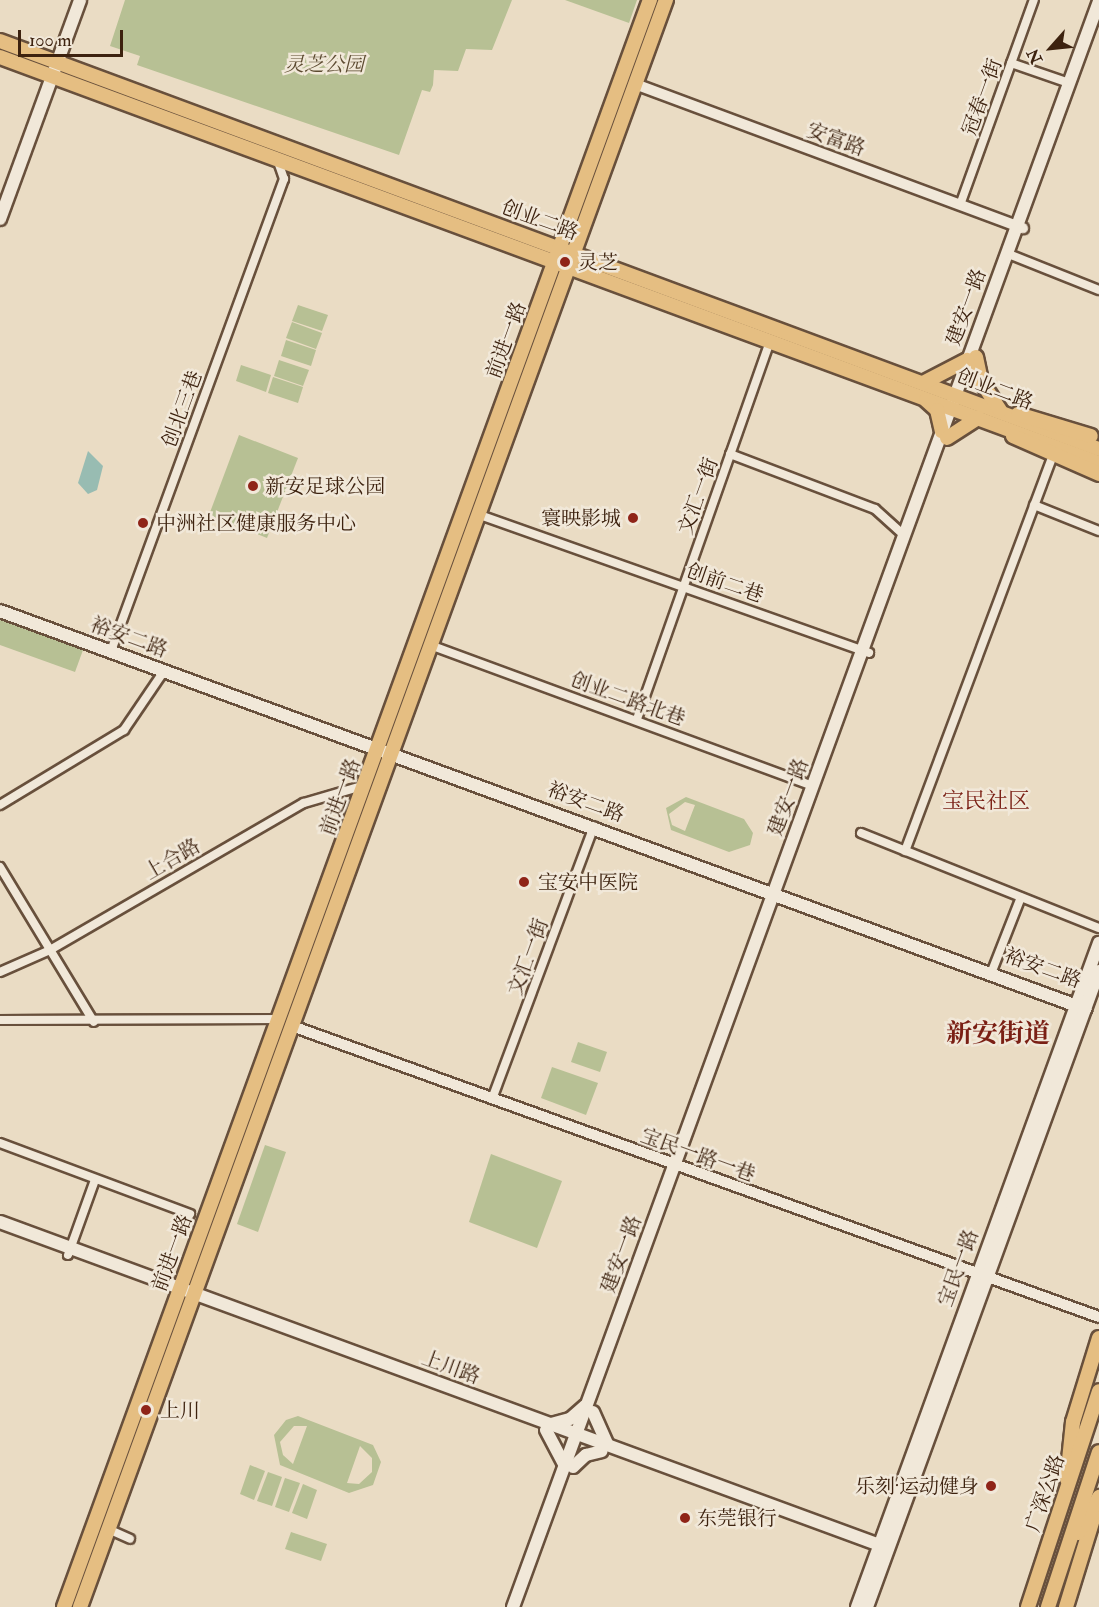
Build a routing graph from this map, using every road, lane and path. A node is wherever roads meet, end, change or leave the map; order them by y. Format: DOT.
graph roads {
  1 [pos="72,0"];
  2 [pos="80,0"];
  3 [pos="650,0"];
  4 [pos="666,0"];
  5 [pos="1034,0"];
  6 [pos="1099,1"];
  7 [pos="1099,22"];
  8 [pos="0,41"];
  9 [pos="0,57"];
  10 [pos="54,61"];
  11 [pos="1011,63"];
  12 [pos="49,75"];
  13 [pos="1069,83"];
  14 [pos="635,84"];
  15 [pos="605,145"];
  16 [pos="277,159"];
  17 [pos="303,169"];
  18 [pos="284,179"];
  19 [pos="0,197"];
  20 [pos="960,205"];
  21 [pos="0,219"];
  22 [pos="1020,227"];
  23 [pos="566,251"];
  24 [pos="1010,254"];
  25 [pos="561,264"];
  26 [pos="1099,290"];
  27 [pos="770,341"];
  28 [pos="972,358"];
  29 [pos="923,383"];
  30 [pos="925,398"];
  31 [pos="956,402"];
  32 [pos="978,418"];
  33 [pos="999,418"];
  34 [pos="1038,433"];
  35 [pos="945,434"];
  36 [pos="1099,439"];
  37 [pos="1099,449"];
  38 [pos="730,454"];
  39 [pos="1053,456"];
  40 [pos="1099,463"];
  41 [pos="1099,474"];
  42 [pos="1034,506"];
  43 [pos="477,514"];
  44 [pos="1099,531"];
  45 [pos="903,534"];
  46 [pos="682,586"];
  47 [pos="0,611"];
  48 [pos="0,618"];
  49 [pos="866,650"];
  50 [pos="111,651"];
  51 [pos="423,653"];
  52 [pos="162,674"];
  53 [pos="637,719"];
  54 [pos="377,752"];
  55 [pos="391,756"];
  56 [pos="365,785"];
  57 [pos="813,786"];
  58 [pos="0,805"];
  59 [pos="593,829"];
  60 [pos="861,833"];
  61 [pos="905,851"];
  62 [pos="0,867"];
  63 [pos="777,896"];
  64 [pos="1020,897"];
  65 [pos="1099,928"];
  66 [pos="1099,943"];
  67 [pos="50,950"];
  68 [pos="992,971"];
  69 [pos="1099,971"];
  70 [pos="0,972"];
  71 [pos="1079,1006"];
  72 [pos="0,1020"];
  73 [pos="279,1020"];
  74 [pos="94,1022"];
  75 [pos="292,1026"];
  76 [pos="492,1099"];
  77 [pos="0,1143"];
  78 [pos="678,1167"];
  79 [pos="95,1180"];
  80 [pos="190,1214"];
  81 [pos="0,1222"];
  82 [pos="0,1230"];
  83 [pos="69,1252"];
  84 [pos="980,1278"];
  85 [pos="179,1292"];
  86 [pos="193,1297"];
  87 [pos="1097,1320"];
  88 [pos="1099,1338"];
  89 [pos="1099,1391"];
  90 [pos="590,1407"];
  91 [pos="548,1427"];
  92 [pos="579,1439"];
  93 [pos="605,1448"];
  94 [pos="1099,1452"];
  95 [pos="569,1467"];
  96 [pos="1065,1493"];
  97 [pos="1099,1498"];
  98 [pos="108,1529"];
  99 [pos="130,1539"];
  100 [pos="882,1550"];
  101 [pos="1063,1561"];
  102 [pos="64,1607"];
  103 [pos="80,1607"];
  104 [pos="513,1607"];
  105 [pos="522,1607"];
  106 [pos="857,1607"];
  107 [pos="867,1607"];
  108 [pos="1028,1607"];
  109 [pos="1048,1607"];
  110 [pos="1066,1607"];
  1 -- 10 [label="main road"];
  2 -- 10 [label="main road"];
  3 -- 15 [label="main road, 前进一路"];
  4 -- 14 [label="main road, 前进一路"];
  5 -- 11 [label="street, 冠春一街"];
  6 -- 13 [label="main road, 建安一路"];
  7 -- 22 [label="main road, 建安一路"];
  8 -- 10 [label="main road, 创业二路"];
  9 -- 12 [label="main road, 创业二路"];
  10 -- 12 [label="main road"];
  10 -- 23 [label="main road, 创业二路"];
  11 -- 13 [label="street"];
  11 -- 20 [label="street, 冠春一街"];
  12 -- 16 [label="main road, 创业二路"];
  12 -- 19 [label="main road"];
  12 -- 21 [label="main road"];
  13 -- 22 [label="main road, 建安一路"];
  14 -- 15 [label="main road, 前进一路"];
  14 -- 20 [label="street, 安富路"];
  15 -- 23 [label="main road, 前进一路"];
  16 -- 17 [label="main road, 创业二路"];
  16 -- 18 [label="street"];
  17 -- 18 [label="street"];
  17 -- 25 [label="main road, 创业二路"];
  18 -- 50 [label="street, 创北三巷"];
  20 -- 22 [label="street, 安富路"];
  22 -- 24 [label="main road, 建安一路"];
  23 -- 25 [label="main road, 前进一路"];
  23 -- 29 [label="main road, 创业二路"];
  24 -- 26 [label="street"];
  24 -- 28 [label="main road, 建安一路"];
  25 -- 27 [label="main road, 创业二路"];
  25 -- 43 [label="main road, 前进一路"];
  25 -- 51 [label="main road, 前进一路"];
  27 -- 30 [label="main road, 创业二路"];
  27 -- 38 [label="street, 文汇一街"];
  28 -- 29 [label="main road"];
  28 -- 31 [label="main road, 建安一路"];
  28 -- 33 [label="main road"];
  29 -- 31 [label="main road, 创业二路"];
  30 -- 31 [label="main road, 创业二路"];
  30 -- 35 [label="main road"];
  31 -- 32 [label="main road, 创业二路"];
  31 -- 33 [label="main road, 创业二路"];
  31 -- 35 [label="main road, 建安一路"];
  32 -- 33 [label="main road, 创业二路"];
  32 -- 35 [label="main road"];
  33 -- 34 [label="main road, 创业二路"];
  33 -- 36 [label="main road"];
  33 -- 39 [label="main road"];
  34 -- 37 [label="main road, 创业二路"];
  34 -- 40 [label="main road, 创业二路"];
  35 -- 45 [label="main road, 建安一路"];
  35 -- 49 [label="main road, 建安一路"];
  38 -- 45 [label="street"];
  38 -- 46 [label="street, 文汇一街"];
  39 -- 41 [label="main road"];
  39 -- 42 [label="street"];
  42 -- 44 [label="street"];
  42 -- 61 [label="street"];
  43 -- 46 [label="street, 创前二巷"];
  43 -- 51 [label="main road, 前进一路"];
  45 -- 49 [label="main road, 建安一路"];
  46 -- 49 [label="street, 创前二巷"];
  46 -- 53 [label="street, 文汇一街"];
  47 -- 50 [label="main road, 裕安二路"];
  48 -- 52 [label="main road, 裕安二路"];
  49 -- 57 [label="main road, 建安一路"];
  49 -- 63 [label="main road, 建安一路"];
  50 -- 52 [label="main road, 裕安二路"];
  51 -- 53 [label="street, 创业二路北巷"];
  51 -- 54 [label="main road, 前进一路"];
  51 -- 55 [label="main road, 前进一路"];
  52 -- 54 [label="main road, 裕安二路"];
  52 -- 58 [label="street"];
  53 -- 57 [label="street, 创业二路北巷"];
  54 -- 55 [label="main road, 裕安二路"];
  54 -- 56 [label="main road, 前进一路"];
  55 -- 59 [label="main road, 裕安二路"];
  55 -- 75 [label="main road, 前进一路"];
  56 -- 67 [label="street, 上合路"];
  56 -- 73 [label="main road, 前进一路"];
  57 -- 63 [label="main road, 建安一路"];
  59 -- 63 [label="main road, 裕安二路"];
  59 -- 76 [label="street, 文汇一街"];
  60 -- 61 [label="street"];
  61 -- 64 [label="street"];
  62 -- 67 [label="street"];
  63 -- 68 [label="main road, 裕安二路"];
  63 -- 71 [label="main road, 裕安二路"];
  63 -- 78 [label="main road, 建安一路"];
  64 -- 65 [label="street"];
  64 -- 68 [label="street"];
  66 -- 71 [label="main road, 宝民一路"];
  67 -- 70 [label="street, 上合路"];
  67 -- 74 [label="street"];
  68 -- 71 [label="main road, 裕安二路"];
  69 -- 71 [label="main road, 宝民一路"];
  71 -- 84 [label="main road, 宝民一路"];
  72 -- 74 [label="street"];
  73 -- 74 [label="street"];
  73 -- 85 [label="main road, 前进一路"];
  75 -- 76 [label="street, 宝民一路一巷"];
  75 -- 86 [label="main road, 前进一路"];
  76 -- 78 [label="street, 宝民一路一巷"];
  77 -- 79 [label="street"];
  78 -- 84 [label="street, 宝民一路一巷"];
  78 -- 90 [label="main road, 建安一路"];
  79 -- 80 [label="street"];
  79 -- 83 [label="street"];
  81 -- 83 [label="main road, 上川路"];
  82 -- 83 [label="main road, 上川路"];
  83 -- 85 [label="main road, 上川路"];
  84 -- 87 [label="street, 宝民一路一巷"];
  84 -- 100 [label="main road, 宝民一路"];
  85 -- 86 [label="main road, 上川路"];
  85 -- 102 [label="main road, 前进一路"];
  86 -- 91 [label="main road, 上川路"];
  86 -- 98 [label="main road, 前进一路"];
  88 -- 96 [label="main road"];
  89 -- 96 [label="main road, 广深公路"];
  90 -- 91 [label="main road"];
  90 -- 92 [label="main road, 建安一路"];
  90 -- 93 [label="main road"];
  91 -- 92 [label="main road, 上川路"];
  91 -- 95 [label="main road"];
  92 -- 93 [label="main road, 上川路"];
  92 -- 95 [label="main road, 建安一路"];
  93 -- 95 [label="main road"];
  93 -- 100 [label="main road, 上川路"];
  94 -- 101 [label="main road, 广深公路"];
  95 -- 104 [label="main road, 建安一路"];
  95 -- 105 [label="main road, 建安一路"];
  96 -- 108 [label="main road, 广深公路"];
  97 -- 101 [label="main road"];
  97 -- 110 [label="main road"];
  98 -- 99 [label="street"];
  98 -- 103 [label="main road, 前进一路"];
  100 -- 106 [label="main road, 宝民一路"];
  100 -- 107 [label="main road, 宝民一路"];
  101 -- 109 [label="main road, 广深公路"];
}
